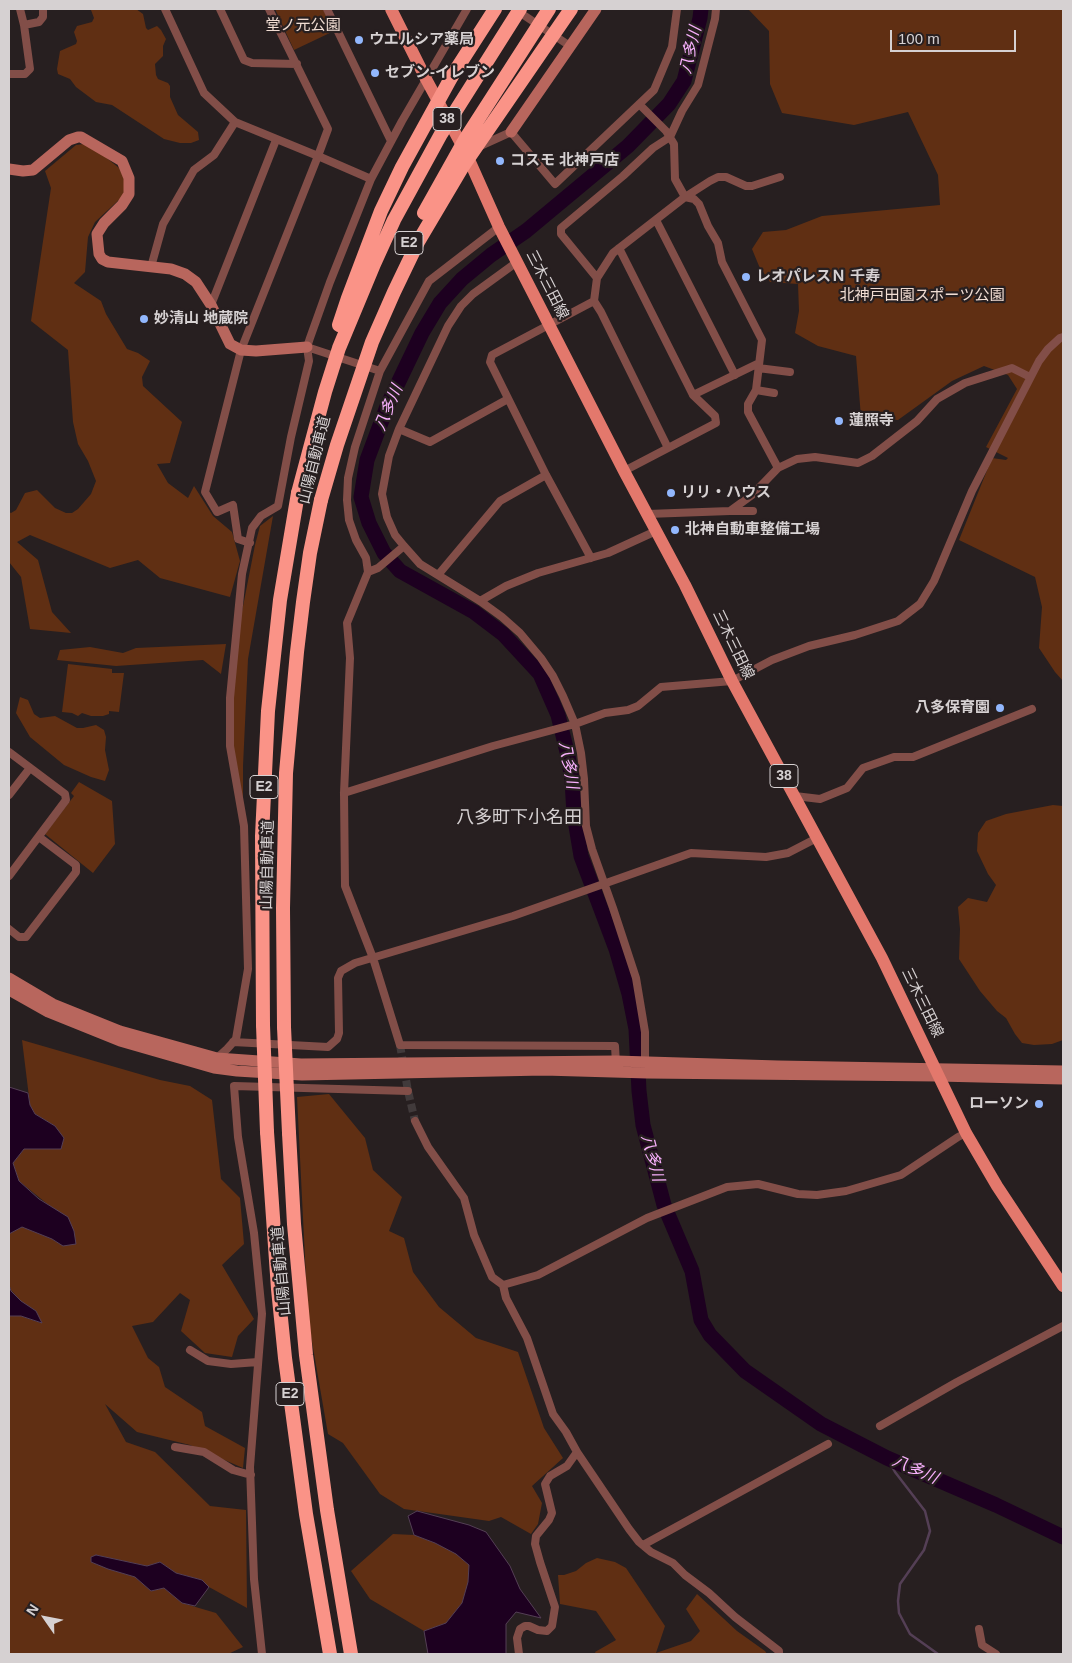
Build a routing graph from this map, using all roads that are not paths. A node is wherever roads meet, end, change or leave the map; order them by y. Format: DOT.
graph roads {
  1 [pos="20,9"];
  2 [pos="43,9"];
  3 [pos="166,9"];
  4 [pos="220,9"];
  5 [pos="269,9"];
  6 [pos="327,9"];
  7 [pos="392,9"];
  8 [pos="467,9"];
  9 [pos="490,9"];
  10 [pos="495,9"];
  11 [pos="514,9"];
  12 [pos="520,9"];
  13 [pos="548,9"];
  14 [pos="572,9"];
  15 [pos="596,9"];
  16 [pos="677,9"];
  17 [pos="716,9"];
  18 [pos="24,25"];
  19 [pos="570,46"];
  20 [pos="297,64"];
  21 [pos="9,74"];
  22 [pos="452,76"];
  23 [pos="426,79"];
  24 [pos="641,106"];
  25 [pos="235,122"];
  26 [pos="511,132"];
  27 [pos="668,134"];
  28 [pos="276,140"];
  29 [pos="391,141"];
  30 [pos="466,153"];
  31 [pos="318,156"];
  32 [pos="9,168"];
  33 [pos="780,177"];
  34 [pos="371,179"];
  35 [pos="685,197"];
  36 [pos="656,220"];
  37 [pos="499,229"];
  38 [pos="619,248"];
  39 [pos="516,261"];
  40 [pos="152,267"];
  41 [pos="597,278"];
  42 [pos="594,301"];
  43 [pos="211,305"];
  44 [pos="549,324"];
  45 [pos="1063,337"];
  46 [pos="307,347"];
  47 [pos="241,350"];
  48 [pos="759,366"];
  49 [pos="380,371"];
  50 [pos="790,372"];
  51 [pos="735,375"];
  52 [pos="1030,377"];
  53 [pos="756,390"];
  54 [pos="774,393"];
  55 [pos="693,395"];
  56 [pos="508,399"];
  57 [pos="399,429"];
  58 [pos="668,448"];
  59 [pos="778,468"];
  60 [pos="624,471"];
  61 [pos="546,475"];
  62 [pos="298,493"];
  63 [pos="321,500"];
  64 [pos="730,511"];
  65 [pos="753,511"];
  66 [pos="647,514"];
  67 [pos="656,531"];
  68 [pos="250,543"];
  69 [pos="404,546"];
  70 [pos="591,558"];
  71 [pos="368,572"];
  72 [pos="438,575"];
  73 [pos="480,600"];
  74 [pos="732,681"];
  75 [pos="1032,709"];
  76 [pos="575,724"];
  77 [pos="9,752"];
  78 [pos="30,768"];
  79 [pos="344,793"];
  80 [pos="9,795"];
  81 [pos="795,796"];
  82 [pos="39,837"];
  83 [pos="817,838"];
  84 [pos="9,876"];
  85 [pos="604,884"];
  86 [pos="9,928"];
  87 [pos="372,958"];
  88 [pos="9,978"];
  89 [pos="9,990"];
  90 [pos="233,1042"];
  91 [pos="217,1058"];
  92 [pos="616,1066"];
  93 [pos="646,1067"];
  94 [pos="1063,1071"];
  95 [pos="937,1072"];
  96 [pos="1063,1079"];
  97 [pos="408,1091"];
  98 [pos="416,1121"];
  99 [pos="966,1133"];
  100 [pos="503,1285"];
  101 [pos="1063,1286"];
  102 [pos="1063,1326"];
  103 [pos="190,1350"];
  104 [pos="258,1362"];
  105 [pos="880,1426"];
  106 [pos="828,1444"];
  107 [pos="175,1447"];
  108 [pos="577,1452"];
  109 [pos="251,1475"];
  110 [pos="643,1545"];
  111 [pos="979,1629"];
  112 [pos="262,1654"];
  113 [pos="330,1654"];
  114 [pos="351,1654"];
  115 [pos="519,1654"];
  116 [pos="779,1654"];
  117 [pos="996,1654"];
  1 -- 18 [label="street"];
  2 -- 18 [label="street"];
  3 -- 25 [label="street"];
  4 -- 20 [label="street"];
  5 -- 20 [label="street"];
  6 -- 29 [label="street"];
  7 -- 23 [label="main road, 三木三田線 / 38"];
  8 -- 23 [label="street"];
  9 -- 22 [label="highway"];
  10 -- 22 [label="highway, E2"];
  11 -- 19 [label="street"];
  12 -- 62 [label="highway, 山陽自動車道 / E2, bridge"];
  13 -- 63 [label="highway, 山陽自動車道 / E2, bridge"];
  14 -- 63 [label="highway, bridge"];
  15 -- 19 [label="street"];
  16 -- 24 [label="street"];
  17 -- 27 [label="street"];
  18 -- 21 [label="street"];
  19 -- 26 [label="street"];
  20 -- 31 [label="street"];
  22 -- 62 [label="highway, E2, bridge"];
  23 -- 29 [label="street"];
  23 -- 30 [label="main road, 三木三田線 / 38"];
  24 -- 26 [label="street"];
  24 -- 27 [label="street"];
  25 -- 28 [label="street"];
  25 -- 40 [label="street"];
  26 -- 30 [label="street"];
  27 -- 35 [label="street"];
  27 -- 41 [label="street"];
  28 -- 31 [label="street"];
  28 -- 43 [label="street"];
  29 -- 34 [label="street"];
  30 -- 37 [label="main road, 三木三田線 / 38"];
  31 -- 34 [label="street"];
  31 -- 47 [label="street"];
  32 -- 40 [label="street"];
  33 -- 35 [label="street"];
  34 -- 46 [label="street"];
  35 -- 36 [label="street"];
  35 -- 48 [label="street"];
  36 -- 38 [label="street"];
  36 -- 51 [label="street"];
  37 -- 39 [label="main road, 三木三田線 / 38"];
  37 -- 49 [label="street"];
  38 -- 41 [label="street"];
  38 -- 55 [label="street"];
  39 -- 44 [label="main road, 三木三田線 / 38"];
  39 -- 57 [label="street"];
  40 -- 43 [label="street"];
  41 -- 42 [label="street"];
  42 -- 44 [label="street"];
  42 -- 58 [label="street"];
  43 -- 47 [label="street"];
  44 -- 56 [label="street"];
  44 -- 60 [label="main road, 三木三田線 / 38"];
  45 -- 52 [label="street"];
  46 -- 47 [label="street"];
  46 -- 49 [label="street"];
  46 -- 68 [label="street"];
  47 -- 68 [label="street"];
  48 -- 50 [label="street"];
  48 -- 51 [label="street"];
  48 -- 53 [label="street"];
  49 -- 71 [label="street"];
  51 -- 55 [label="street"];
  52 -- 59 [label="street"];
  52 -- 74 [label="street"];
  53 -- 54 [label="street"];
  53 -- 59 [label="street"];
  55 -- 58 [label="street"];
  56 -- 57 [label="street"];
  56 -- 61 [label="street"];
  57 -- 69 [label="street"];
  58 -- 60 [label="street"];
  59 -- 64 [label="street"];
  60 -- 66 [label="main road, 三木三田線 / 38"];
  61 -- 70 [label="street"];
  61 -- 72 [label="street"];
  62 -- 113 [label="highway, 山陽自動車道 / E2, bridge"];
  63 -- 114 [label="highway, 山陽自動車道 / E2, bridge"];
  64 -- 65 [label="street"];
  64 -- 66 [label="street"];
  66 -- 67 [label="main road, 三木三田線 / 38"];
  67 -- 70 [label="street"];
  67 -- 74 [label="main road, 三木三田線 / 38"];
  68 -- 90 [label="street"];
  69 -- 71 [label="street"];
  69 -- 72 [label="street"];
  70 -- 73 [label="street"];
  71 -- 79 [label="street"];
  72 -- 73 [label="street"];
  73 -- 76 [label="street"];
  74 -- 76 [label="street"];
  74 -- 81 [label="main road, 三木三田線 / 38"];
  75 -- 81 [label="street"];
  76 -- 79 [label="street"];
  76 -- 85 [label="street"];
  77 -- 78 [label="street"];
  78 -- 80 [label="street"];
  78 -- 82 [label="street"];
  79 -- 87 [label="street"];
  81 -- 83 [label="main road, 三木三田線 / 38"];
  82 -- 84 [label="street"];
  82 -- 86 [label="street"];
  83 -- 85 [label="street"];
  83 -- 95 [label="main road, 三木三田線 / 38"];
  85 -- 87 [label="street"];
  85 -- 93 [label="street"];
  87 -- 90 [label="street"];
  87 -- 92 [label="street"];
  88 -- 91 [label="street"];
  89 -- 92 [label="street"];
  90 -- 91 [label="street"];
  91 -- 92 [label="street"];
  92 -- 93 [label="street"];
  93 -- 95 [label="street"];
  94 -- 95 [label="street"];
  95 -- 96 [label="street"];
  95 -- 99 [label="main road, 三木三田線 / 38"];
  97 -- 104 [label="street"];
  98 -- 100 [label="street"];
  99 -- 100 [label="street"];
  99 -- 101 [label="main road, 三木三田線 / 38"];
  100 -- 108 [label="street"];
  102 -- 105 [label="street"];
  103 -- 104 [label="street"];
  104 -- 109 [label="street"];
  106 -- 110 [label="street"];
  107 -- 109 [label="street"];
  108 -- 110 [label="street"];
  108 -- 115 [label="street"];
  109 -- 112 [label="street"];
  110 -- 116 [label="street"];
  111 -- 117 [label="street"];
}
